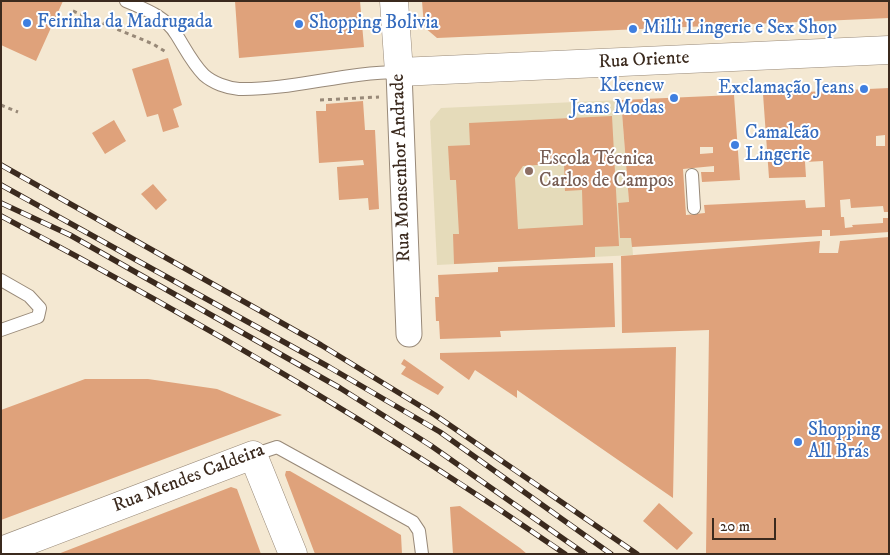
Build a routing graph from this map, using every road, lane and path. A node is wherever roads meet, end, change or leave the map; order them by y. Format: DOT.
graph roads {
  1 [pos="126,1"];
  2 [pos="394,1"];
  3 [pos="889,50"];
  4 [pos="398,72"];
  5 [pos="1,105"];
  6 [pos="18,112"];
  7 [pos="692,176"];
  8 [pos="694,208"];
  9 [pos="1,280"];
  10 [pos="1,330"];
  11 [pos="409,334"];
  12 [pos="253,456"];
  13 [pos="1,551"];
  14 [pos="293,554"];
  15 [pos="422,554"];
  1 -- 4 [label="lane"];
  2 -- 4 [label="main road, Rua Monsenhor Andrade"];
  3 -- 4 [label="main road, Rua Oriente"];
  4 -- 11 [label="street, Rua Monsenhor Andrade"];
  5 -- 6 [label="path"];
  7 -- 8 [label="lane"];
  9 -- 10 [label="lane"];
  12 -- 13 [label="main road, Rua Mendes Caldeira"];
  12 -- 14 [label="main road"];
  12 -- 15 [label="lane, Rua Mendes Caldeira"];
}
